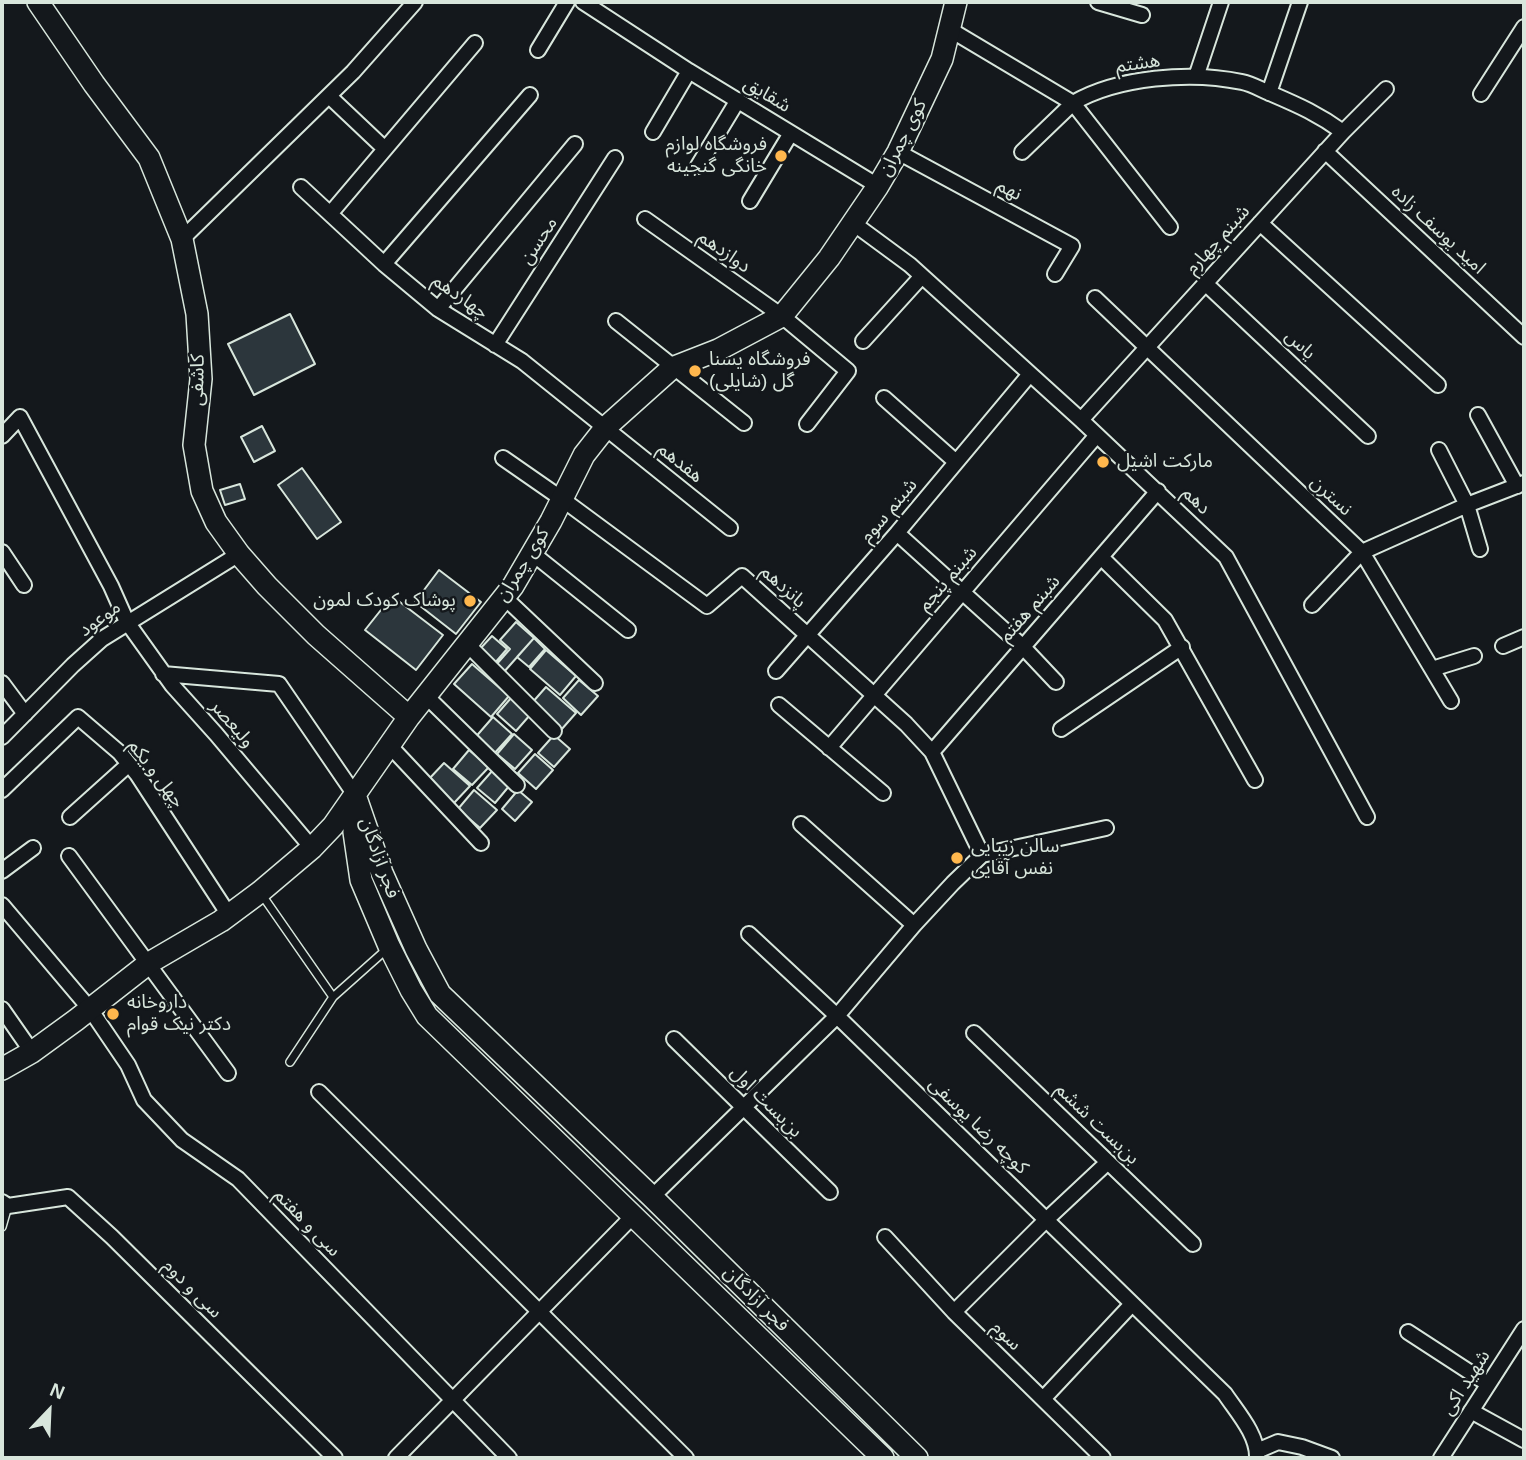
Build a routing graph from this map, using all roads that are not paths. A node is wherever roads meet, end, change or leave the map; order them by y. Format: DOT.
graph roads {
  1 [pos="38,2"];
  2 [pos="415,2"];
  3 [pos="567,2"];
  4 [pos="583,2"];
  5 [pos="956,2"];
  6 [pos="1098,2"];
  7 [pos="1221,2"];
  8 [pos="1300,2"];
  9 [pos="1142,15"];
  10 [pos="1524,27"];
  11 [pos="949,29"];
  12 [pos="475,43"];
  13 [pos="538,50"];
  14 [pos="689,71"];
  15 [pos="1196,77"];
  16 [pos="1386,89"];
  17 [pos="1269,93"];
  18 [pos="1481,94"];
  19 [pos="530,95"];
  20 [pos="329,96"];
  21 [pos="738,100"];
  22 [pos="1073,103"];
  23 [pos="653,132"];
  24 [pos="1343,132"];
  25 [pos="791,133"];
  26 [pos="575,144"];
  27 [pos="385,149"];
  28 [pos="1325,151"];
  29 [pos="898,152"];
  30 [pos="1022,152"];
  31 [pos="615,158"];
  32 [pos="698,166"];
  33 [pos="878,186"];
  34 [pos="301,187"];
  35 [pos="750,201"];
  36 [pos="330,214"];
  37 [pos="645,219"];
  38 [pos="853,223"];
  39 [pos="1260,223"];
  40 [pos="1170,228"];
  41 [pos="182,239"];
  42 [pos="384,264"];
  43 [pos="1055,274"];
  44 [pos="922,276"];
  45 [pos="1205,283"];
  46 [pos="1095,298"];
  47 [pos="438,309"];
  48 [pos="782,316"];
  49 [pos="616,321"];
  50 [pos="1524,337"];
  51 [pos="863,341"];
  52 [pos="495,345"];
  53 [pos="1146,348"];
  54 [pos="672,368"];
  55 [pos="1030,374"];
  56 [pos="1438,385"];
  57 [pos="884,398"];
  58 [pos="1478,415"];
  59 [pos="1081,420"];
  60 [pos="744,423"];
  61 [pos="807,424"];
  62 [pos="606,427"];
  63 [pos="1097,435"];
  64 [pos="2,436"];
  65 [pos="1368,436"];
  66 [pos="1439,450"];
  67 [pos="503,458"];
  68 [pos="956,462"];
  69 [pos="1520,484"];
  70 [pos="1158,491"];
  71 [pos="562,499"];
  72 [pos="1467,505"];
  73 [pos="730,528"];
  74 [pos="897,533"];
  75 [pos="1480,549"];
  76 [pos="2,552"];
  77 [pos="1363,552"];
  78 [pos="532,553"];
  79 [pos="239,554"];
  80 [pos="1101,557"];
  81 [pos="24,585"];
  82 [pos="962,593"];
  83 [pos="504,597"];
  84 [pos="1312,604"];
  85 [pos="127,622"];
  86 [pos="628,631"];
  87 [pos="807,635"];
  88 [pos="1524,637"];
  89 [pos="468,645"];
  90 [pos="1503,646"];
  91 [pos="1023,647"];
  92 [pos="1182,648"];
  93 [pos="1474,656"];
  94 [pos="1432,669"];
  95 [pos="776,671"];
  96 [pos="163,674"];
  97 [pos="1056,682"];
  98 [pos="2,683"];
  99 [pos="595,683"];
  100 [pos="874,695"];
  101 [pos="426,696"];
  102 [pos="1451,701"];
  103 [pos="779,705"];
  104 [pos="25,714"];
  105 [pos="409,717"];
  106 [pos="1061,729"];
  107 [pos="554,731"];
  108 [pos="2,737"];
  109 [pos="389,745"];
  110 [pos="829,748"];
  111 [pos="932,752"];
  112 [pos="129,765"];
  113 [pos="1255,780"];
  114 [pos="517,785"];
  115 [pos="2,790"];
  116 [pos="883,793"];
  117 [pos="355,794"];
  118 [pos="70,817"];
  119 [pos="1367,817"];
  120 [pos="801,824"];
  121 [pos="1106,828"];
  122 [pos="481,843"];
  123 [pos="33,848"];
  124 [pos="312,848"];
  125 [pos="982,855"];
  126 [pos="69,856"];
  127 [pos="2,871"];
  128 [pos="382,873"];
  129 [pos="361,880"];
  130 [pos="260,892"];
  131 [pos="2,905"];
  132 [pos="229,915"];
  133 [pos="914,925"];
  134 [pos="748,934"];
  135 [pos="389,946"];
  136 [pos="149,962"];
  137 [pos="333,996"];
  138 [pos="2,1009"];
  139 [pos="90,1009"];
  140 [pos="837,1016"];
  141 [pos="974,1033"];
  142 [pos="674,1039"];
  143 [pos="32,1052"];
  144 [pos="290,1062"];
  145 [pos="2,1069"];
  146 [pos="228,1073"];
  147 [pos="319,1092"];
  148 [pos="744,1106"];
  149 [pos="1108,1162"];
  150 [pos="830,1192"];
  151 [pos="652,1197"];
  152 [pos="5,1204"];
  153 [pos="634,1215"];
  154 [pos="1046,1220"];
  155 [pos="2,1227"];
  156 [pos="885,1237"];
  157 [pos="1193,1244"];
  158 [pos="1132,1304"];
  159 [pos="540,1312"];
  160 [pos="954,1312"];
  161 [pos="1524,1329"];
  162 [pos="1408,1332"];
  163 [pos="1518,1352"];
  164 [pos="1488,1384"];
  165 [pos="1043,1399"];
  166 [pos="452,1401"];
  167 [pos="1471,1411"];
  168 [pos="1524,1440"];
  169 [pos="1257,1455"];
  170 [pos="335,1458"];
  171 [pos="396,1458"];
  172 [pos="509,1458"];
  173 [pos="686,1458"];
  174 [pos="883,1458"];
  175 [pos="917,1458"];
  176 [pos="1103,1458"];
  177 [pos="1332,1458"];
  178 [pos="1441,1458"];
  1 -- 41 [label="street, کاشفی"];
  2 -- 20 [label="street"];
  3 -- 13 [label="street"];
  4 -- 14 [label="street, شقایق"];
  5 -- 11 [label="street, کوی چمران"];
  6 -- 9 [label="street"];
  7 -- 15 [label="street"];
  8 -- 17 [label="street"];
  10 -- 18 [label="street"];
  11 -- 22 [label="street"];
  11 -- 29 [label="street, کوی چمران"];
  12 -- 27 [label="street"];
  14 -- 21 [label="street, شقایق"];
  14 -- 23 [label="street"];
  15 -- 17 [label="street, هشتم"];
  15 -- 22 [label="street, هشتم"];
  16 -- 24 [label="street, شبنم چهارم"];
  17 -- 24 [label="street, هشتم"];
  19 -- 42 [label="street"];
  20 -- 27 [label="street"];
  20 -- 41 [label="street"];
  21 -- 25 [label="street, شقایق"];
  21 -- 32 [label="street"];
  22 -- 30 [label="street, هشتم"];
  22 -- 40 [label="street"];
  24 -- 28 [label="street, شبنم چهارم"];
  25 -- 33 [label="street, شقایق"];
  25 -- 35 [label="street"];
  26 -- 47 [label="street"];
  27 -- 36 [label="street"];
  28 -- 39 [label="street, شبنم چهارم"];
  28 -- 50 [label="street, امید یوسف زاده"];
  29 -- 33 [label="street, کوی چمران"];
  29 -- 43 [label="street, نهم"];
  31 -- 52 [label="street, محسن"];
  33 -- 38 [label="street, کوی چمران"];
  34 -- 36 [label="street, چهاردهم"];
  36 -- 42 [label="street, چهاردهم"];
  37 -- 48 [label="street, دوازدهم"];
  38 -- 44 [label="street, دهم"];
  38 -- 48 [label="street, کوی چمران"];
  39 -- 45 [label="street, شبنم چهارم"];
  39 -- 56 [label="street"];
  41 -- 79 [label="street, کاشفی"];
  42 -- 47 [label="street, چهاردهم"];
  44 -- 51 [label="street"];
  44 -- 55 [label="street, دهم"];
  45 -- 53 [label="street, شبنم چهارم"];
  45 -- 65 [label="street, یاس"];
  46 -- 53 [label="street, نسترن"];
  47 -- 52 [label="street, چهاردهم"];
  48 -- 54 [label="street, کوی چمران"];
  48 -- 61 [label="street, دوازدهم"];
  49 -- 54 [label="street"];
  52 -- 62 [label="street, چهاردهم"];
  53 -- 59 [label="street, شبنم چهارم"];
  53 -- 77 [label="street, نسترن"];
  54 -- 60 [label="street"];
  54 -- 62 [label="street, کوی چمران"];
  55 -- 59 [label="street, دهم"];
  55 -- 68 [label="street, شبنم سوم"];
  57 -- 68 [label="street"];
  58 -- 69 [label="street"];
  59 -- 63 [label="street, دهم"];
  62 -- 71 [label="street, کوی چمران"];
  62 -- 73 [label="street, هفدهم"];
  63 -- 70 [label="street, دهم"];
  63 -- 82 [label="street, شبنم پنجم"];
  64 -- 85 [label="street, ولیعصر"];
  66 -- 72 [label="street"];
  67 -- 71 [label="street, پانزدهم"];
  68 -- 74 [label="street, شبنم سوم"];
  69 -- 72 [label="street"];
  70 -- 80 [label="street, شبنم هفتم"];
  70 -- 119 [label="street, دهم"];
  71 -- 78 [label="street, کوی چمران"];
  71 -- 87 [label="street, پانزدهم"];
  72 -- 75 [label="street"];
  72 -- 77 [label="street"];
  74 -- 82 [label="street"];
  74 -- 87 [label="street, شبنم سوم"];
  76 -- 81 [label="street"];
  77 -- 84 [label="street"];
  77 -- 94 [label="street, نسترن"];
  78 -- 83 [label="street, کوی چمران"];
  78 -- 86 [label="street"];
  79 -- 85 [label="street, موعود"];
  79 -- 105 [label="street, کاشفی"];
  80 -- 91 [label="street, شبنم هفتم"];
  80 -- 92 [label="street"];
  82 -- 91 [label="street"];
  82 -- 100 [label="street, شبنم پنجم"];
  83 -- 89 [label="street, کوی چمران"];
  83 -- 99 [label="street"];
  85 -- 96 [label="street, ولیعصر"];
  85 -- 104 [label="street, موعود"];
  87 -- 95 [label="street, شبنم سوم"];
  87 -- 100 [label="street, پانزدهم"];
  88 -- 90 [label="street"];
  89 -- 101 [label="street, کوی چمران"];
  89 -- 107 [label="street"];
  91 -- 97 [label="street"];
  91 -- 111 [label="street, شبنم هفتم"];
  92 -- 106 [label="street"];
  92 -- 113 [label="street"];
  93 -- 94 [label="street"];
  94 -- 102 [label="street, نسترن"];
  96 -- 117 [label="street"];
  96 -- 124 [label="street, ولیعصر"];
  98 -- 104 [label="street"];
  100 -- 110 [label="street, شبنم پنجم"];
  100 -- 111 [label="street, پانزدهم"];
  101 -- 105 [label="street, کوی چمران"];
  101 -- 114 [label="street"];
  103 -- 110 [label="street"];
  104 -- 108 [label="street, موعود"];
  105 -- 109 [label="street, کوی چمران"];
  109 -- 117 [label="street, کوی چمران"];
  109 -- 122 [label="street"];
  110 -- 116 [label="street"];
  111 -- 125 [label="street, پانزدهم"];
  112 -- 115 [label="street, چهل و یکم"];
  112 -- 118 [label="street"];
  112 -- 132 [label="street, چهل و یکم"];
  117 -- 124 [label="street, کوی چمران"];
  117 -- 128 [label="street, فجر آزادگان"];
  117 -- 129 [label="street, فجر آزادگان"];
  120 -- 133 [label="street"];
  121 -- 125 [label="street"];
  123 -- 127 [label="street"];
  124 -- 130 [label="street, کوی چمران"];
  125 -- 133 [label="street"];
  126 -- 136 [label="street"];
  128 -- 129 [label="street"];
  128 -- 151 [label="street, فجر آزادگان"];
  129 -- 135 [label="street, فجر آزادگان"];
  130 -- 132 [label="street, کوی چمران"];
  130 -- 137 [label="lane"];
  131 -- 139 [label="street, سی و هفتم"];
  132 -- 136 [label="street, کوی چمران"];
  133 -- 140 [label="street"];
  134 -- 140 [label="street, کوچه رضا یوسفی"];
  135 -- 137 [label="lane"];
  135 -- 153 [label="street, فجر آزادگان"];
  136 -- 139 [label="street, کوی چمران"];
  136 -- 146 [label="street"];
  137 -- 144 [label="lane"];
  138 -- 143 [label="street"];
  139 -- 143 [label="street, کوی چمران"];
  139 -- 166 [label="street, سی و هفتم"];
  140 -- 148 [label="street"];
  140 -- 154 [label="street, کوچه رضا یوسفی"];
  141 -- 149 [label="street, بن‌بست ششم"];
  142 -- 148 [label="street, بن‌بست اول"];
  143 -- 145 [label="street, کوی چمران"];
  147 -- 159 [label="street"];
  148 -- 150 [label="street, بن‌بست اول"];
  148 -- 151 [label="street"];
  149 -- 154 [label="street"];
  149 -- 157 [label="street, بن‌بست ششم"];
  151 -- 153 [label="street"];
  151 -- 175 [label="street, فجر آزادگان"];
  152 -- 155 [label="lane"];
  152 -- 170 [label="street, سی و دوم"];
  153 -- 159 [label="street"];
  153 -- 174 [label="street, فجر آزادگان"];
  154 -- 158 [label="street, کوچه رضا یوسفی"];
  154 -- 160 [label="street"];
  156 -- 160 [label="street, سوم"];
  158 -- 165 [label="street"];
  158 -- 169 [label="street, کوچه رضا یوسفی"];
  159 -- 166 [label="street"];
  159 -- 173 [label="street"];
  160 -- 165 [label="street, سوم"];
  161 -- 163 [label="street, شهید اکی"];
  162 -- 164 [label="street"];
  163 -- 164 [label="street, شهید اکی"];
  164 -- 167 [label="street, شهید اکی"];
  165 -- 176 [label="street, سوم"];
  166 -- 171 [label="street"];
  166 -- 172 [label="street, سی و هفتم"];
  167 -- 168 [label="street"];
  167 -- 178 [label="street, شهید اکی"];
  169 -- 177 [label="street"];
}
